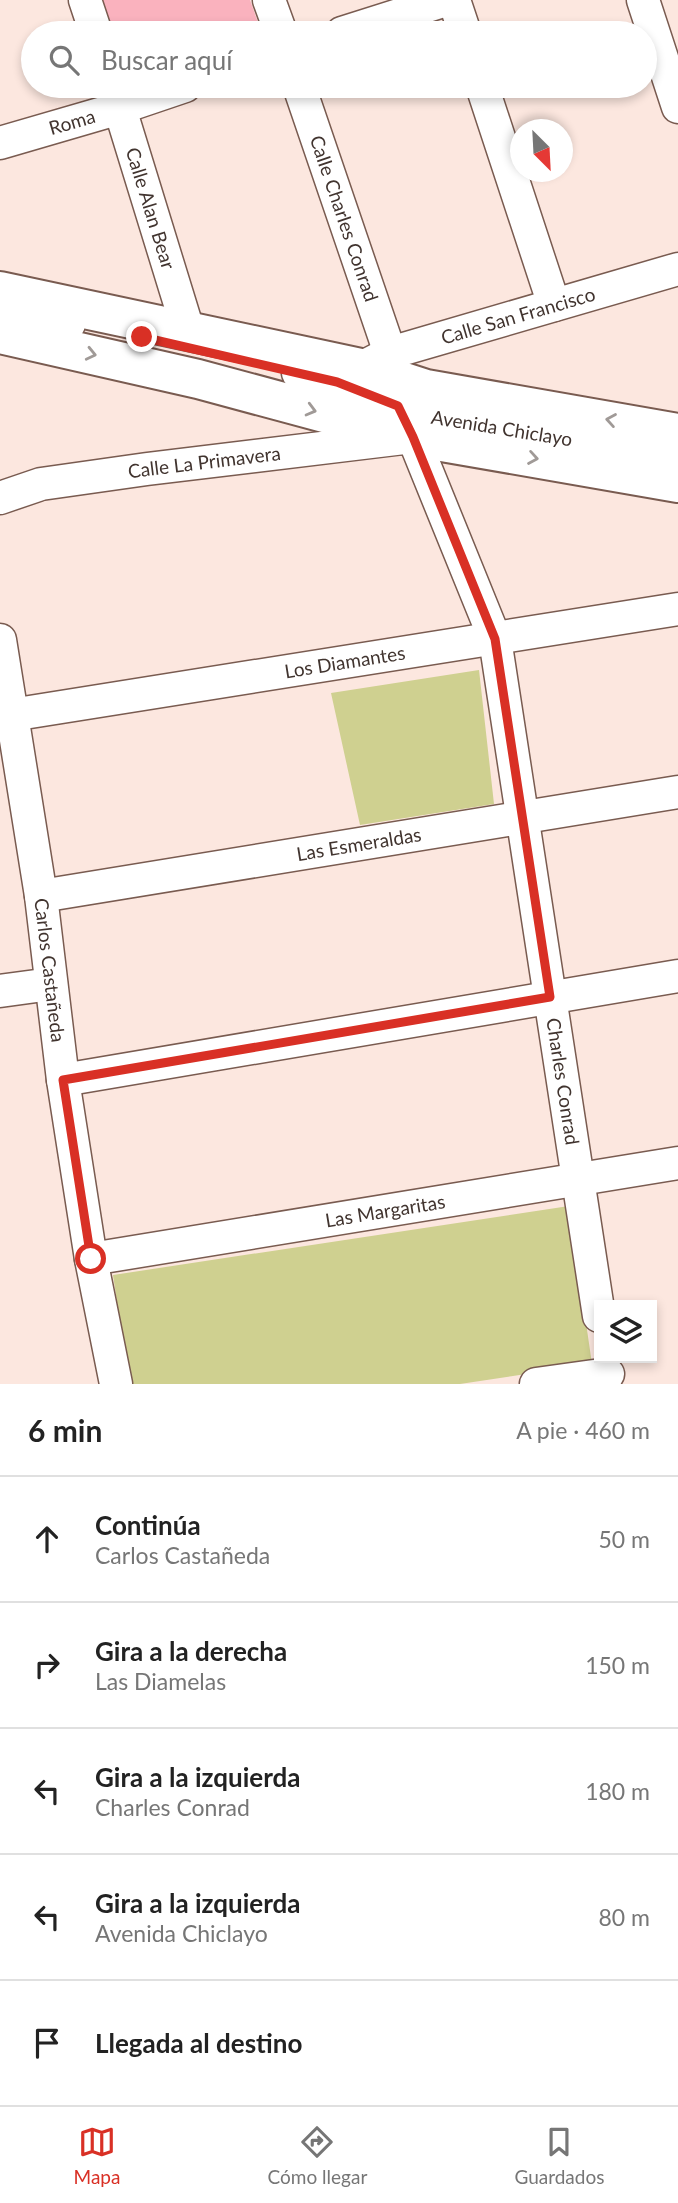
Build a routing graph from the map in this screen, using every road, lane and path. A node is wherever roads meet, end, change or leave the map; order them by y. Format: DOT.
graph roads {
  1 [pos="85,0"];
  2 [pos="269,0"];
  3 [pos="446,0"];
  4 [pos="454,0"];
  5 [pos="643,0"];
  6 [pos="92,21"];
  7 [pos="277,21"];
  8 [pos="380,21"];
  9 [pos="461,21"];
  10 [pos="650,21"];
  11 [pos="657,43"];
  12 [pos="114,98"];
  13 [pos="117,98"];
  14 [pos="302,98"];
  15 [pos="486,98"];
  16 [pos="678,107"];
  17 [pos="0,143"];
  18 [pos="678,269"];
  19 [pos="0,291"];
  20 [pos="554,305"];
  21 [pos="0,312"];
  22 [pos="188,330"];
  23 [pos="0,334"];
  24 [pos="375,361"];
  25 [pos="405,422"];
  26 [pos="678,433"];
  27 [pos="678,457"];
  28 [pos="678,483"];
  29 [pos="0,498"];
  30 [pos="678,609"];
  31 [pos="495,639"];
  32 [pos="0,640"];
  33 [pos="11,715"];
  34 [pos="678,792"];
  35 [pos="522,816"];
  36 [pos="41,896"];
  37 [pos="678,976"];
  38 [pos="51,984"];
  39 [pos="0,991"];
  40 [pos="550,997"];
  41 [pos="63,1080"];
  42 [pos="678,1163"];
  43 [pos="578,1179"];
  44 [pos="91,1259"];
  45 [pos="597,1300"];
  46 [pos="608,1372"];
  47 [pos="116,1384"];
  48 [pos="536,1384"];
  1 -- 6 [label="street"];
  2 -- 7 [label="street"];
  3 -- 8 [label="street"];
  4 -- 9 [label="street"];
  5 -- 10 [label="street"];
  11 -- 16 [label="street"];
  12 -- 17 [label="street, Roma"];
  13 -- 22 [label="street, Calle Alan Bear"];
  14 -- 24 [label="street, Calle Charles Conrad"];
  15 -- 20 [label="street"];
  18 -- 20 [label="street, Calle San Francisco"];
  19 -- 22 [label="main road, Avenida Chiclayo"];
  20 -- 24 [label="street, Calle San Francisco"];
  21 -- 25 [label="street, Avenida Chiclayo"];
  22 -- 24 [label="main road, Avenida Chiclayo"];
  23 -- 25 [label="main road, Avenida Chiclayo, one-way"];
  26 -- 24 [label="main road, Avenida Chiclayo, one-way"];
  25 -- 27 [label="street, Avenida Chiclayo"];
  25 -- 28 [label="main road, Avenida Chiclayo, one-way"];
  25 -- 29 [label="street, Calle La Primavera"];
  25 -- 31 [label="street, Charles Conrad"];
  30 -- 31 [label="street, Los Diamantes"];
  31 -- 33 [label="street, Los Diamantes"];
  31 -- 35 [label="street, Charles Conrad"];
  32 -- 33 [label="street, Carlos Castañeda"];
  33 -- 36 [label="street, Carlos Castañeda"];
  34 -- 35 [label="street, Las Esmeraldas"];
  35 -- 36 [label="street, Las Esmeraldas"];
  35 -- 40 [label="street, Charles Conrad"];
  36 -- 38 [label="street, Carlos Castañeda"];
  37 -- 40 [label="street"];
  38 -- 39 [label="street"];
  38 -- 41 [label="street, Carlos Castañeda"];
  40 -- 41 [label="street"];
  40 -- 43 [label="street, Charles Conrad"];
  41 -- 44 [label="street, Carlos Castañeda"];
  42 -- 43 [label="street, Las Margaritas"];
  43 -- 44 [label="street, Las Margaritas"];
  43 -- 45 [label="street, Charles Conrad"];
  44 -- 47 [label="street, Carlos Castañeda"];
  46 -- 48 [label="street"];
}
